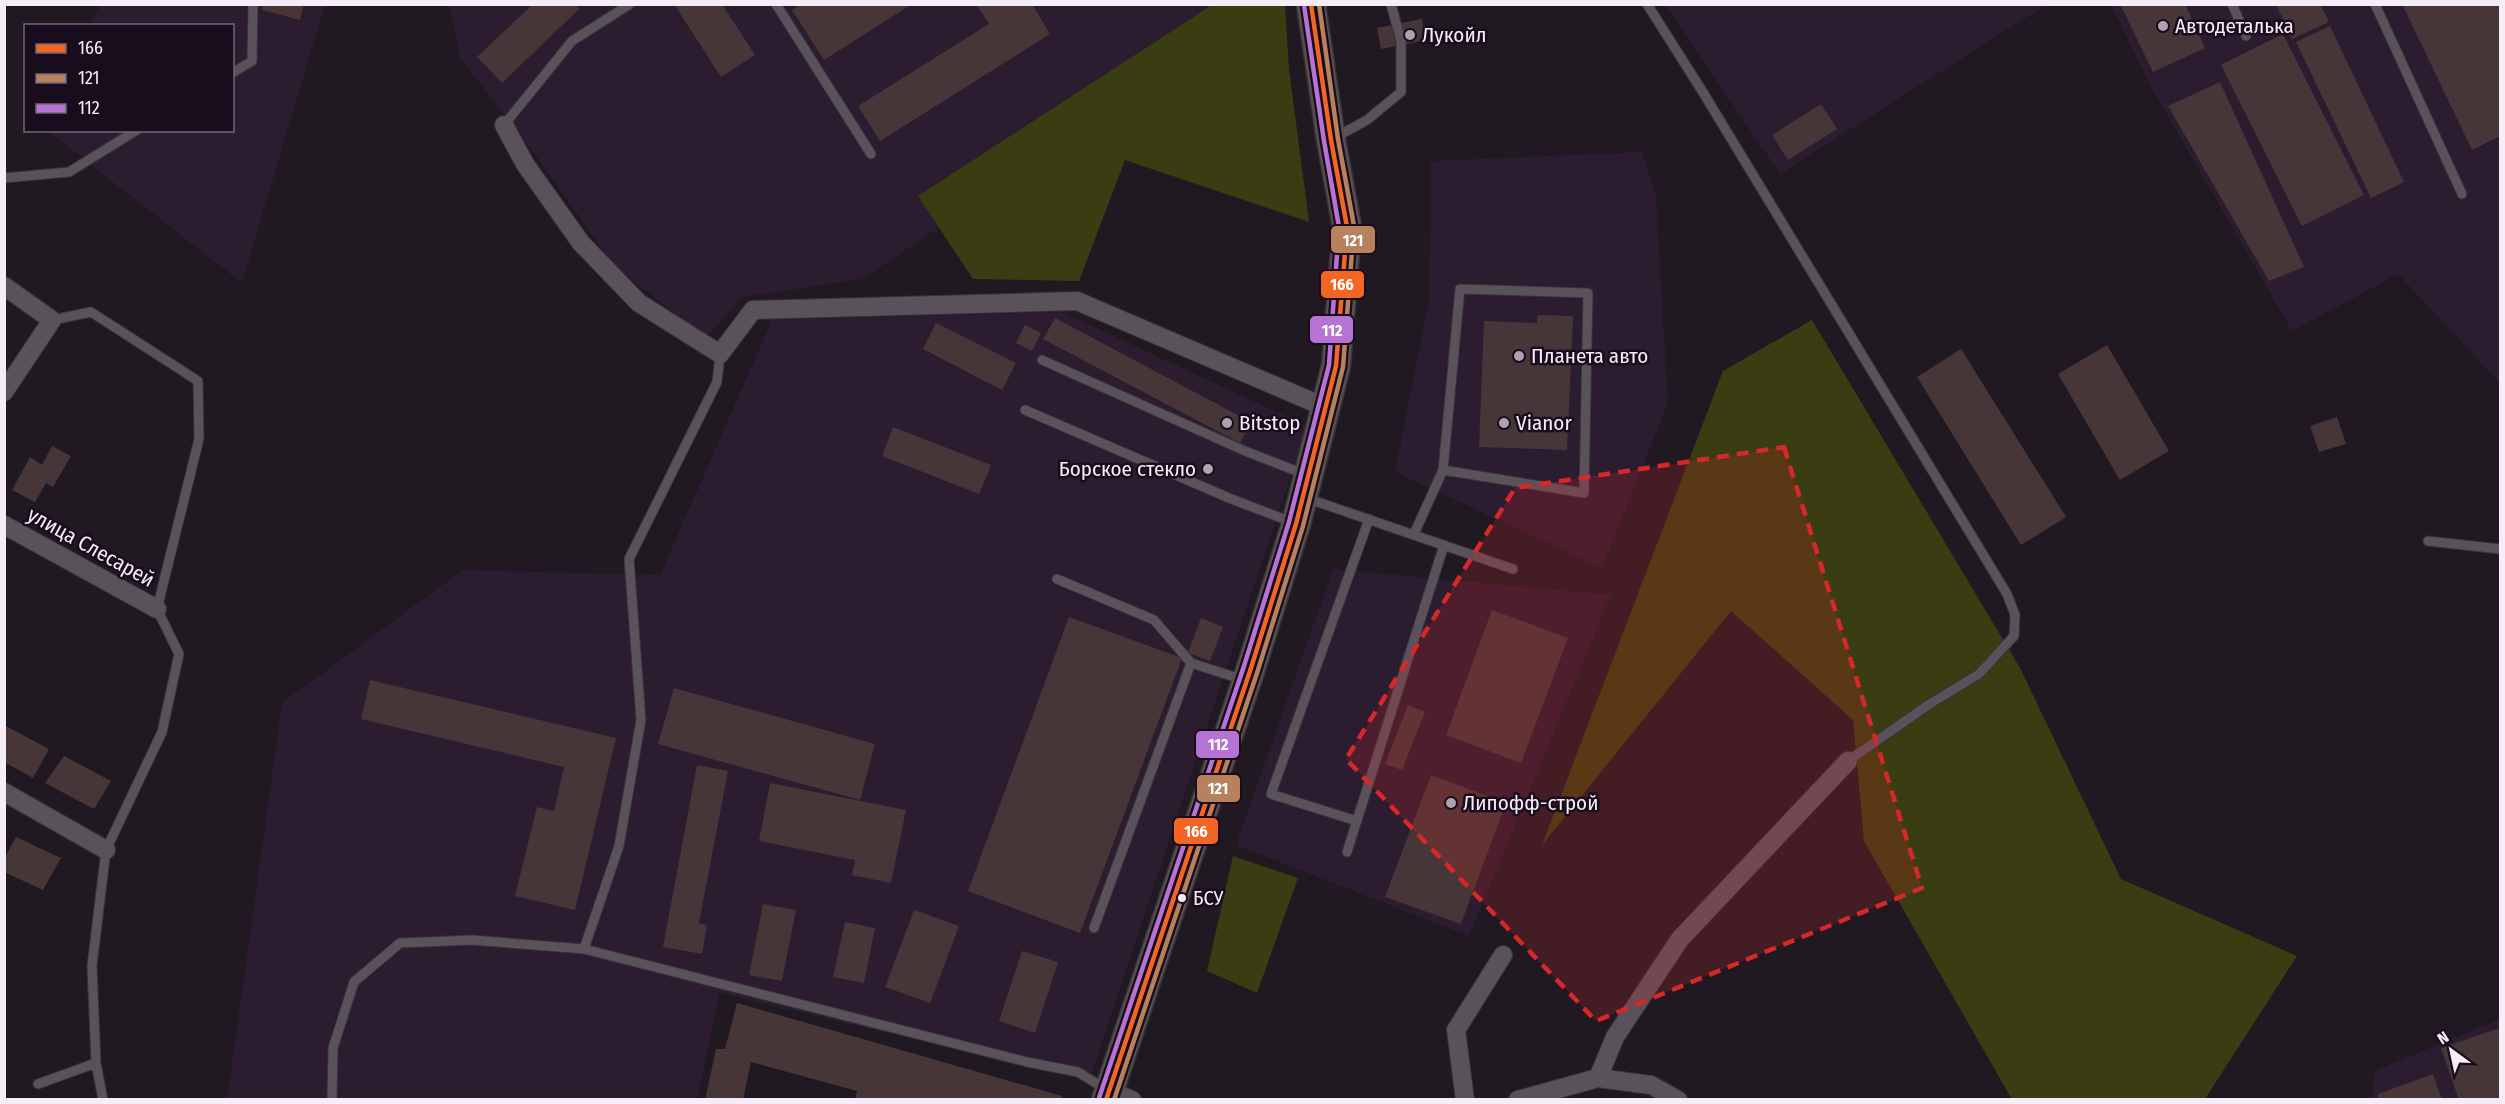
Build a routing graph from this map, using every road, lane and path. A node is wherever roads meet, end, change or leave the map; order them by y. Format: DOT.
graph roads {
  1 [pos="253,4"];
  2 [pos="630,4"];
  3 [pos="776,4"];
  4 [pos="1311,4"];
  5 [pos="1391,4"];
  6 [pos="1647,4"];
  7 [pos="2232,4"];
  8 [pos="2375,4"];
  9 [pos="2246,36"];
  10 [pos="234,72"];
  11 [pos="504,125"];
  12 [pos="135,132"];
  13 [pos="1331,140"];
  14 [pos="872,154"];
  15 [pos="4,178"];
  16 [pos="2462,194"];
  17 [pos="4,286"];
  18 [pos="52,320"];
  19 [pos="720,354"];
  20 [pos="1042,360"];
  21 [pos="4,392"];
  22 [pos="1327,408"];
  23 [pos="1025,410"];
  24 [pos="1443,470"];
  25 [pos="1303,499"];
  26 [pos="1369,519"];
  27 [pos="4,525"];
  28 [pos="1414,534"];
  29 [pos="2427,541"];
  30 [pos="1444,545"];
  31 [pos="2500,549"];
  32 [pos="1513,569"];
  33 [pos="1057,579"];
  34 [pos="157,609"];
  35 [pos="1191,663"];
  36 [pos="1246,681"];
  37 [pos="1848,761"];
  38 [pos="4,792"];
  39 [pos="1357,821"];
  40 [pos="106,850"];
  41 [pos="1347,852"];
  42 [pos="1094,928"];
  43 [pos="584,949"];
  44 [pos="1503,955"];
  45 [pos="96,1063"];
  46 [pos="1598,1078"];
  47 [pos="38,1084"];
  48 [pos="1115,1096"];
  49 [pos="103,1100"];
  50 [pos="332,1100"];
  51 [pos="1465,1100"];
  52 [pos="1518,1100"];
  53 [pos="1678,1100"];
  1 -- 10 [label="lane"];
  2 -- 11 [label="lane"];
  3 -- 14 [label="lane"];
  4 -- 13 [label="main road"];
  5 -- 13 [label="lane"];
  6 -- 37 [label="lane"];
  7 -- 9 [label="lane"];
  8 -- 16 [label="lane"];
  11 -- 19 [label="street"];
  12 -- 15 [label="lane"];
  13 -- 22 [label="main road"];
  17 -- 18 [label="street"];
  18 -- 21 [label="street"];
  18 -- 34 [label="lane"];
  19 -- 22 [label="street"];
  19 -- 43 [label="lane"];
  20 -- 25 [label="lane"];
  22 -- 25 [label="main road"];
  23 -- 25 [label="lane"];
  24 -- 24 [label="lane"];
  24 -- 28 [label="lane"];
  25 -- 26 [label="lane"];
  25 -- 36 [label="main road"];
  26 -- 28 [label="lane"];
  26 -- 39 [label="lane"];
  27 -- 34 [label="street, улица Слесарей"];
  28 -- 30 [label="lane"];
  29 -- 31 [label="lane"];
  30 -- 32 [label="lane"];
  30 -- 39 [label="lane"];
  33 -- 35 [label="lane"];
  34 -- 40 [label="lane"];
  35 -- 36 [label="lane"];
  35 -- 42 [label="lane"];
  36 -- 48 [label="main road"];
  37 -- 46 [label="street"];
  38 -- 40 [label="street"];
  39 -- 41 [label="lane"];
  40 -- 45 [label="lane"];
  43 -- 48 [label="lane"];
  43 -- 50 [label="lane"];
  44 -- 51 [label="street"];
  45 -- 47 [label="lane"];
  45 -- 49 [label="lane"];
  46 -- 52 [label="street"];
  46 -- 53 [label="street"];
}
